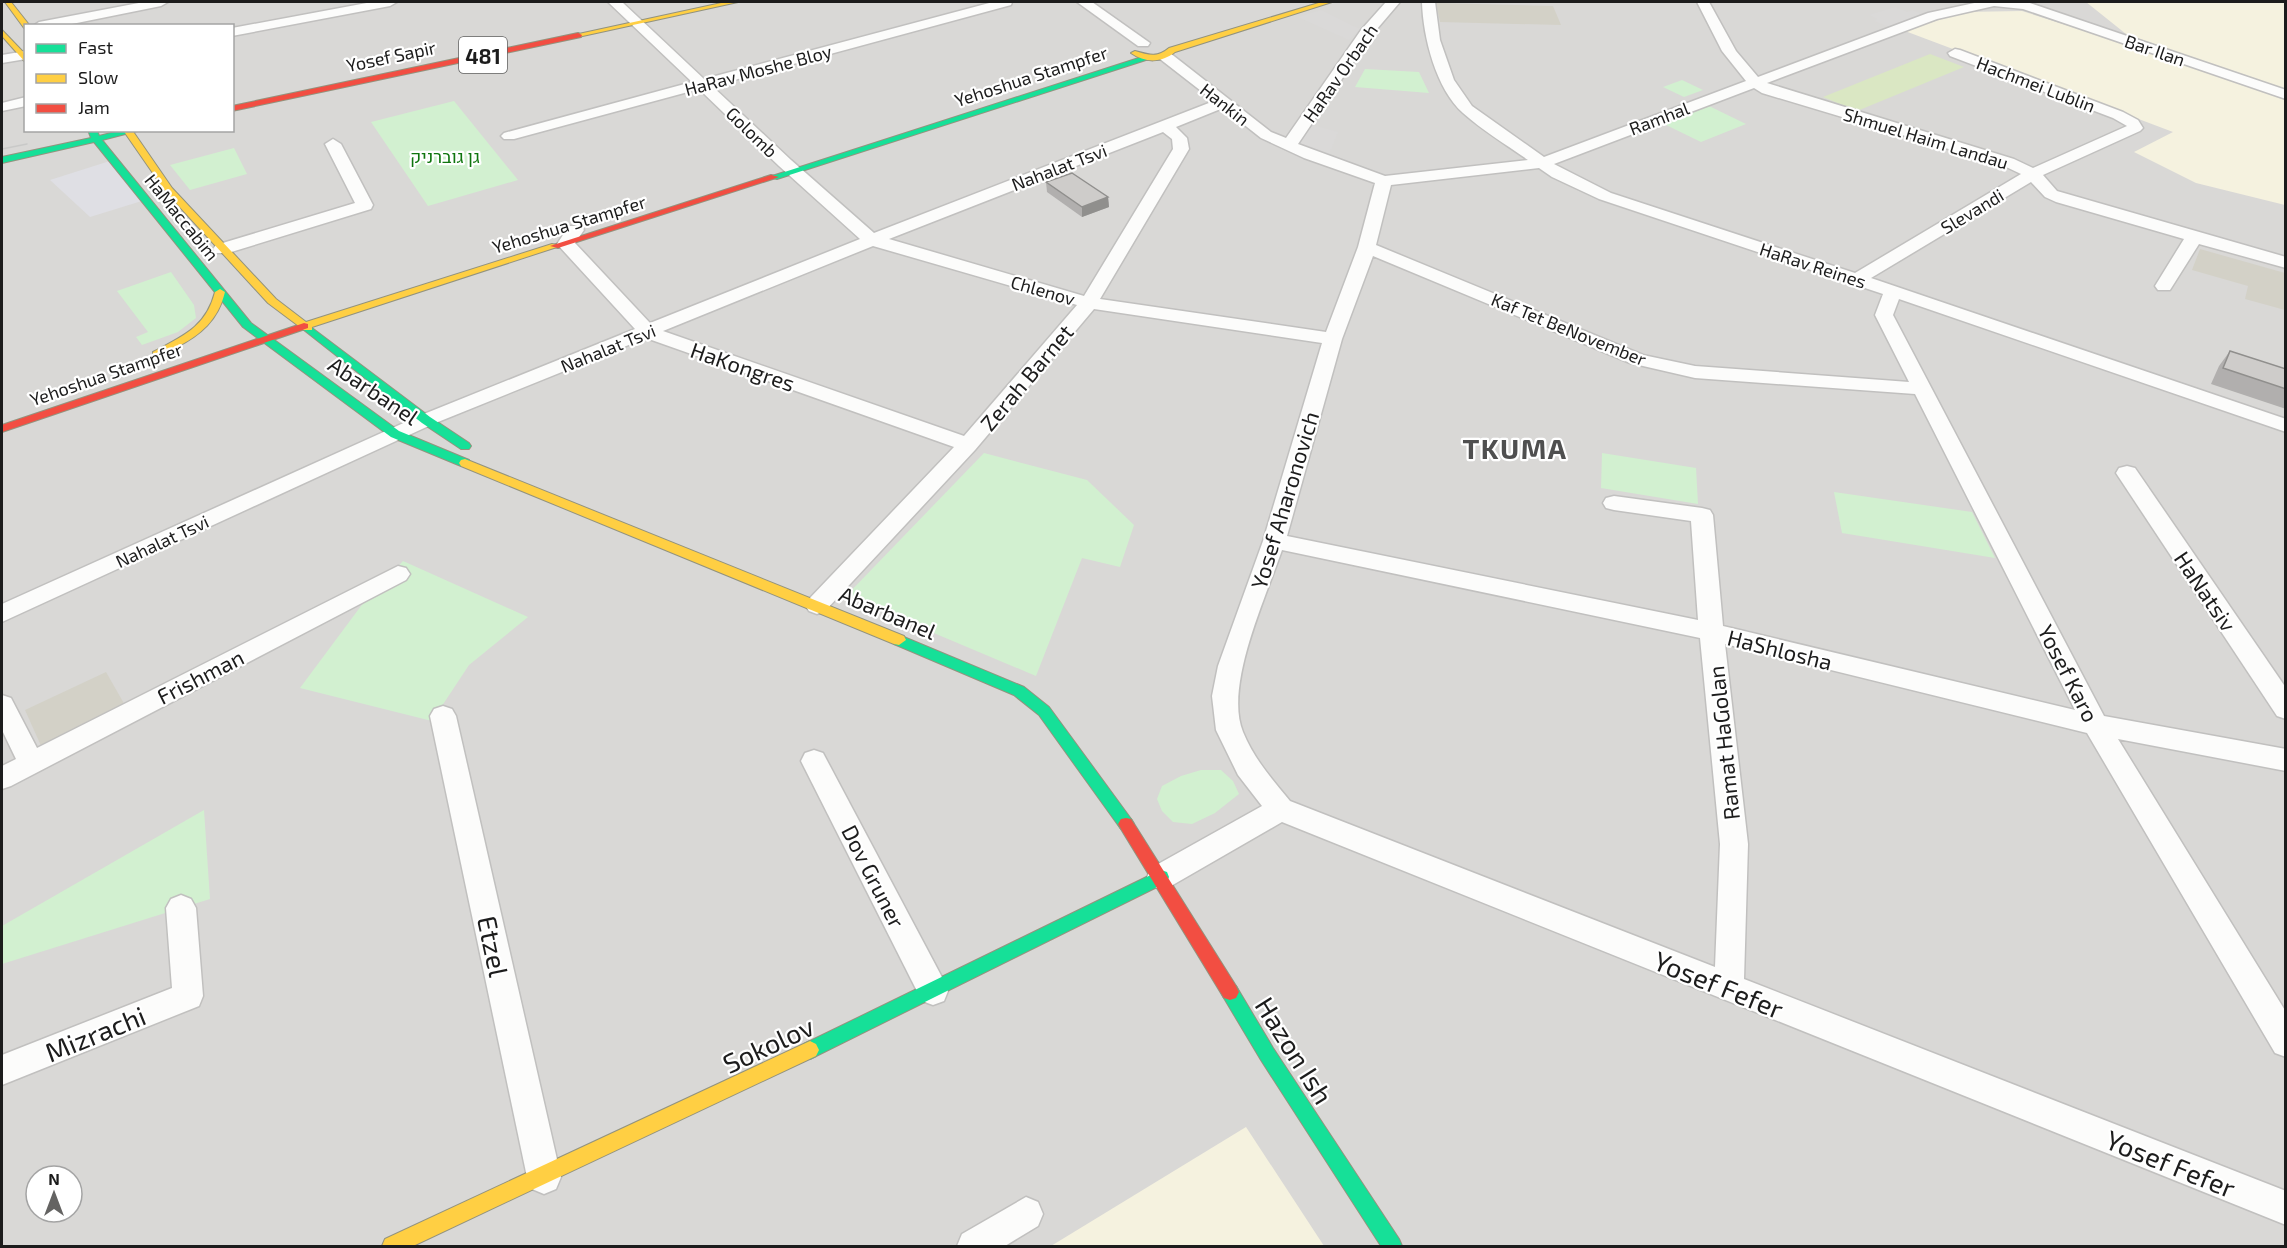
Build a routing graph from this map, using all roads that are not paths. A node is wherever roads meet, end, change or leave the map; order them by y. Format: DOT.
graph roads {
  1 [pos="8,2"];
  2 [pos="161,2"];
  3 [pos="390,2"];
  4 [pos="615,2"];
  5 [pos="684,2"];
  6 [pos="734,2"];
  7 [pos="1006,2"];
  8 [pos="1084,2"];
  9 [pos="1297,2"];
  10 [pos="1328,2"];
  11 [pos="1393,2"];
  12 [pos="1428,2"];
  13 [pos="1703,2"];
  14 [pos="2025,5"];
  15 [pos="633,18"];
  16 [pos="24,24"];
  17 [pos="49,24"];
  18 [pos="24,28"];
  19 [pos="234,32"];
  20 [pos="2,33"];
  21 [pos="1154,49"];
  22 [pos="1730,52"];
  23 [pos="1955,53"];
  24 [pos="24,57"];
  25 [pos="2,59"];
  26 [pos="1785,70"];
  27 [pos="1754,82"];
  28 [pos="703,85"];
  29 [pos="2286,95"];
  30 [pos="234,96"];
  31 [pos="24,100"];
  32 [pos="1223,102"];
  33 [pos="2,106"];
  34 [pos="234,109"];
  35 [pos="2118,115"];
  36 [pos="1163,126"];
  37 [pos="122,132"];
  38 [pos="132,132"];
  39 [pos="94,135"];
  40 [pos="509,136"];
  41 [pos="333,144"];
  42 [pos="1289,146"];
  43 [pos="2,160"];
  44 [pos="1540,163"];
  45 [pos="791,167"];
  46 [pos="2033,174"];
  47 [pos="1384,181"];
  48 [pos="2195,236"];
  49 [pos="571,237"];
  50 [pos="872,240"];
  51 [pos="1367,247"];
  52 [pos="222,249"];
  53 [pos="2286,263"];
  54 [pos="410,277"];
  55 [pos="1857,279"];
  56 [pos="2164,286"];
  57 [pos="1893,291"];
  58 [pos="220,292"];
  59 [pos="1089,303"];
  60 [pos="294,311"];
  61 [pos="304,326"];
  62 [pos="241,327"];
  63 [pos="648,333"];
  64 [pos="213,336"];
  65 [pos="264,339"];
  66 [pos="1333,339"];
  67 [pos="156,354"];
  68 [pos="141,360"];
  69 [pos="1922,389"];
  70 [pos="426,420"];
  71 [pos="2286,426"];
  72 [pos="2,429"];
  73 [pos="395,434"];
  74 [pos="968,446"];
  75 [pos="2127,473"];
  76 [pos="521,484"];
  77 [pos="1614,503"];
  78 [pos="1274,541"];
  79 [pos="398,574"];
  80 [pos="816,605"];
  81 [pos="2,614"];
  82 [pos="1711,632"];
  83 [pos="2,705"];
  84 [pos="2286,709"];
  85 [pos="443,716"];
  86 [pos="2096,725"];
  87 [pos="2286,759"];
  88 [pos="814,761"];
  89 [pos="31,763"];
  90 [pos="2,778"];
  91 [pos="1280,809"];
  92 [pos="1161,877"];
  93 [pos="181,908"];
  94 [pos="1729,987"];
  95 [pos="933,991"];
  96 [pos="2286,1042"];
  97 [pos="2,1071"];
  98 [pos="544,1177"];
  99 [pos="2286,1208"];
  100 [pos="1026,1214"];
  101 [pos="392,1246"];
  102 [pos="974,1246"];
  103 [pos="1392,1246"];
  1 -- 16 [label="street"];
  2 -- 17 [label="street"];
  3 -- 19 [label="street"];
  4 -- 15 [label="street, Golomb"];
  5 -- 15 [label="street, Yosef Sapir / 481"];
  6 -- 15 [label="street, Yosef Sapir / 481"];
  7 -- 28 [label="street, HaRav Moshe Bloy"];
  8 -- 21 [label="street, Hankin"];
  9 -- 21 [label="street, Yehoshua Stampfer"];
  10 -- 21 [label="street, Yehoshua Stampfer"];
  11 -- 42 [label="street, HaRav Orbach"];
  12 -- 44 [label="street, HaRav Reines"];
  13 -- 22 [label="street, Shmuel Haim Landau"];
  14 -- 26 [label="street, Ramhal"];
  14 -- 29 [label="street, Bar Ilan"];
  15 -- 28 [label="street, Golomb"];
  15 -- 30 [label="street, Yosef Sapir / 481"];
  15 -- 34 [label="street, Yosef Sapir / 481"];
  18 -- 20 [label="street"];
  20 -- 24 [label="street"];
  21 -- 32 [label="street, Hankin"];
  21 -- 45 [label="street, Yehoshua Stampfer"];
  22 -- 26 [label="street"];
  22 -- 27 [label="street, Shmuel Haim Landau"];
  23 -- 35 [label="street, Hachmei Lublin"];
  24 -- 25 [label="street"];
  26 -- 27 [label="street, Ramhal"];
  27 -- 44 [label="street, Ramhal"];
  27 -- 46 [label="street, Shmuel Haim Landau"];
  28 -- 40 [label="street, HaRav Moshe Bloy"];
  28 -- 45 [label="street, Golomb"];
  31 -- 33 [label="street"];
  32 -- 36 [label="street, Nahalat Tsvi"];
  32 -- 42 [label="street, Hankin"];
  35 -- 46 [label="street, Slevandi"];
  36 -- 50 [label="street, Nahalat Tsvi"];
  36 -- 59 [label="street, Zerah Barnet"];
  37 -- 39 [label="street"];
  38 -- 52 [label="street, HaMaccabim"];
  39 -- 43 [label="street"];
  39 -- 58 [label="street, HaMaccabim"];
  41 -- 52 [label="street"];
  42 -- 47 [label="street, Ramhal"];
  44 -- 47 [label="street, Ramhal"];
  44 -- 55 [label="street, HaRav Reines"];
  45 -- 49 [label="street, Yehoshua Stampfer"];
  45 -- 50 [label="street, Chlenov"];
  46 -- 48 [label="street, Shmuel Haim Landau"];
  46 -- 55 [label="street, Slevandi"];
  47 -- 51 [label="street, Yosef Aharonovich"];
  48 -- 53 [label="street, Shmuel Haim Landau"];
  48 -- 56 [label="street"];
  49 -- 54 [label="street, Yehoshua Stampfer"];
  49 -- 61 [label="street, Yehoshua Stampfer"];
  49 -- 63 [label="street, HaKongres"];
  50 -- 59 [label="street, Chlenov"];
  50 -- 63 [label="street, Nahalat Tsvi"];
  51 -- 66 [label="street, Yosef Aharonovich"];
  51 -- 69 [label="street, Kaf Tet BeNovember"];
  52 -- 60 [label="street, HaMaccabim"];
  55 -- 57 [label="street, HaRav Reines"];
  57 -- 69 [label="street, Yosef Karo"];
  57 -- 71 [label="street, HaRav Reines"];
  58 -- 62 [label="street, HaMaccabim"];
  58 -- 67 [label="street"];
  59 -- 66 [label="street, Chlenov"];
  59 -- 74 [label="street, Zerah Barnet"];
  60 -- 61 [label="street, Abarbanel"];
  60 -- 62 [label="street"];
  61 -- 65 [label="street, Yehoshua Stampfer"];
  61 -- 70 [label="street, Abarbanel"];
  62 -- 65 [label="street, Abarbanel"];
  63 -- 70 [label="street, Nahalat Tsvi"];
  63 -- 74 [label="street, HaKongres"];
  64 -- 67 [label="street, Yehoshua Stampfer"];
  65 -- 72 [label="street, Yehoshua Stampfer"];
  65 -- 73 [label="street, Abarbanel"];
  66 -- 78 [label="street, Yosef Aharonovich"];
  67 -- 68 [label="street, Yehoshua Stampfer"];
  69 -- 86 [label="street, Yosef Karo"];
  70 -- 73 [label="street, Nahalat Tsvi"];
  70 -- 76 [label="street, Abarbanel"];
  73 -- 76 [label="street, Abarbanel"];
  73 -- 81 [label="street, Nahalat Tsvi"];
  74 -- 80 [label="street, Zerah Barnet"];
  75 -- 84 [label="street, HaNatsiv"];
  76 -- 80 [label="street, Abarbanel"];
  77 -- 82 [label="street, Ramat HaGolan"];
  78 -- 82 [label="street, HaShlosha"];
  78 -- 91 [label="street, Yosef Aharonovich"];
  79 -- 89 [label="street, Frishman"];
  80 -- 92 [label="street, Abarbanel"];
  82 -- 86 [label="street, HaShlosha"];
  82 -- 94 [label="street, Ramat HaGolan"];
  83 -- 89 [label="street"];
  85 -- 98 [label="street, Etzel"];
  86 -- 87 [label="street, HaShlosha"];
  86 -- 96 [label="street, Yosef Karo"];
  88 -- 95 [label="street, Dov Gruner"];
  89 -- 90 [label="street, Frishman"];
  91 -- 92 [label="street"];
  91 -- 94 [label="street, Yosef Fefer"];
  92 -- 95 [label="street, Sokolov"];
  92 -- 103 [label="street, Hazon Ish"];
  93 -- 97 [label="street, Mizrachi"];
  94 -- 99 [label="street, Yosef Fefer"];
  95 -- 98 [label="street, Sokolov"];
  98 -- 101 [label="street, Sokolov"];
  100 -- 102 [label="street"];
}
